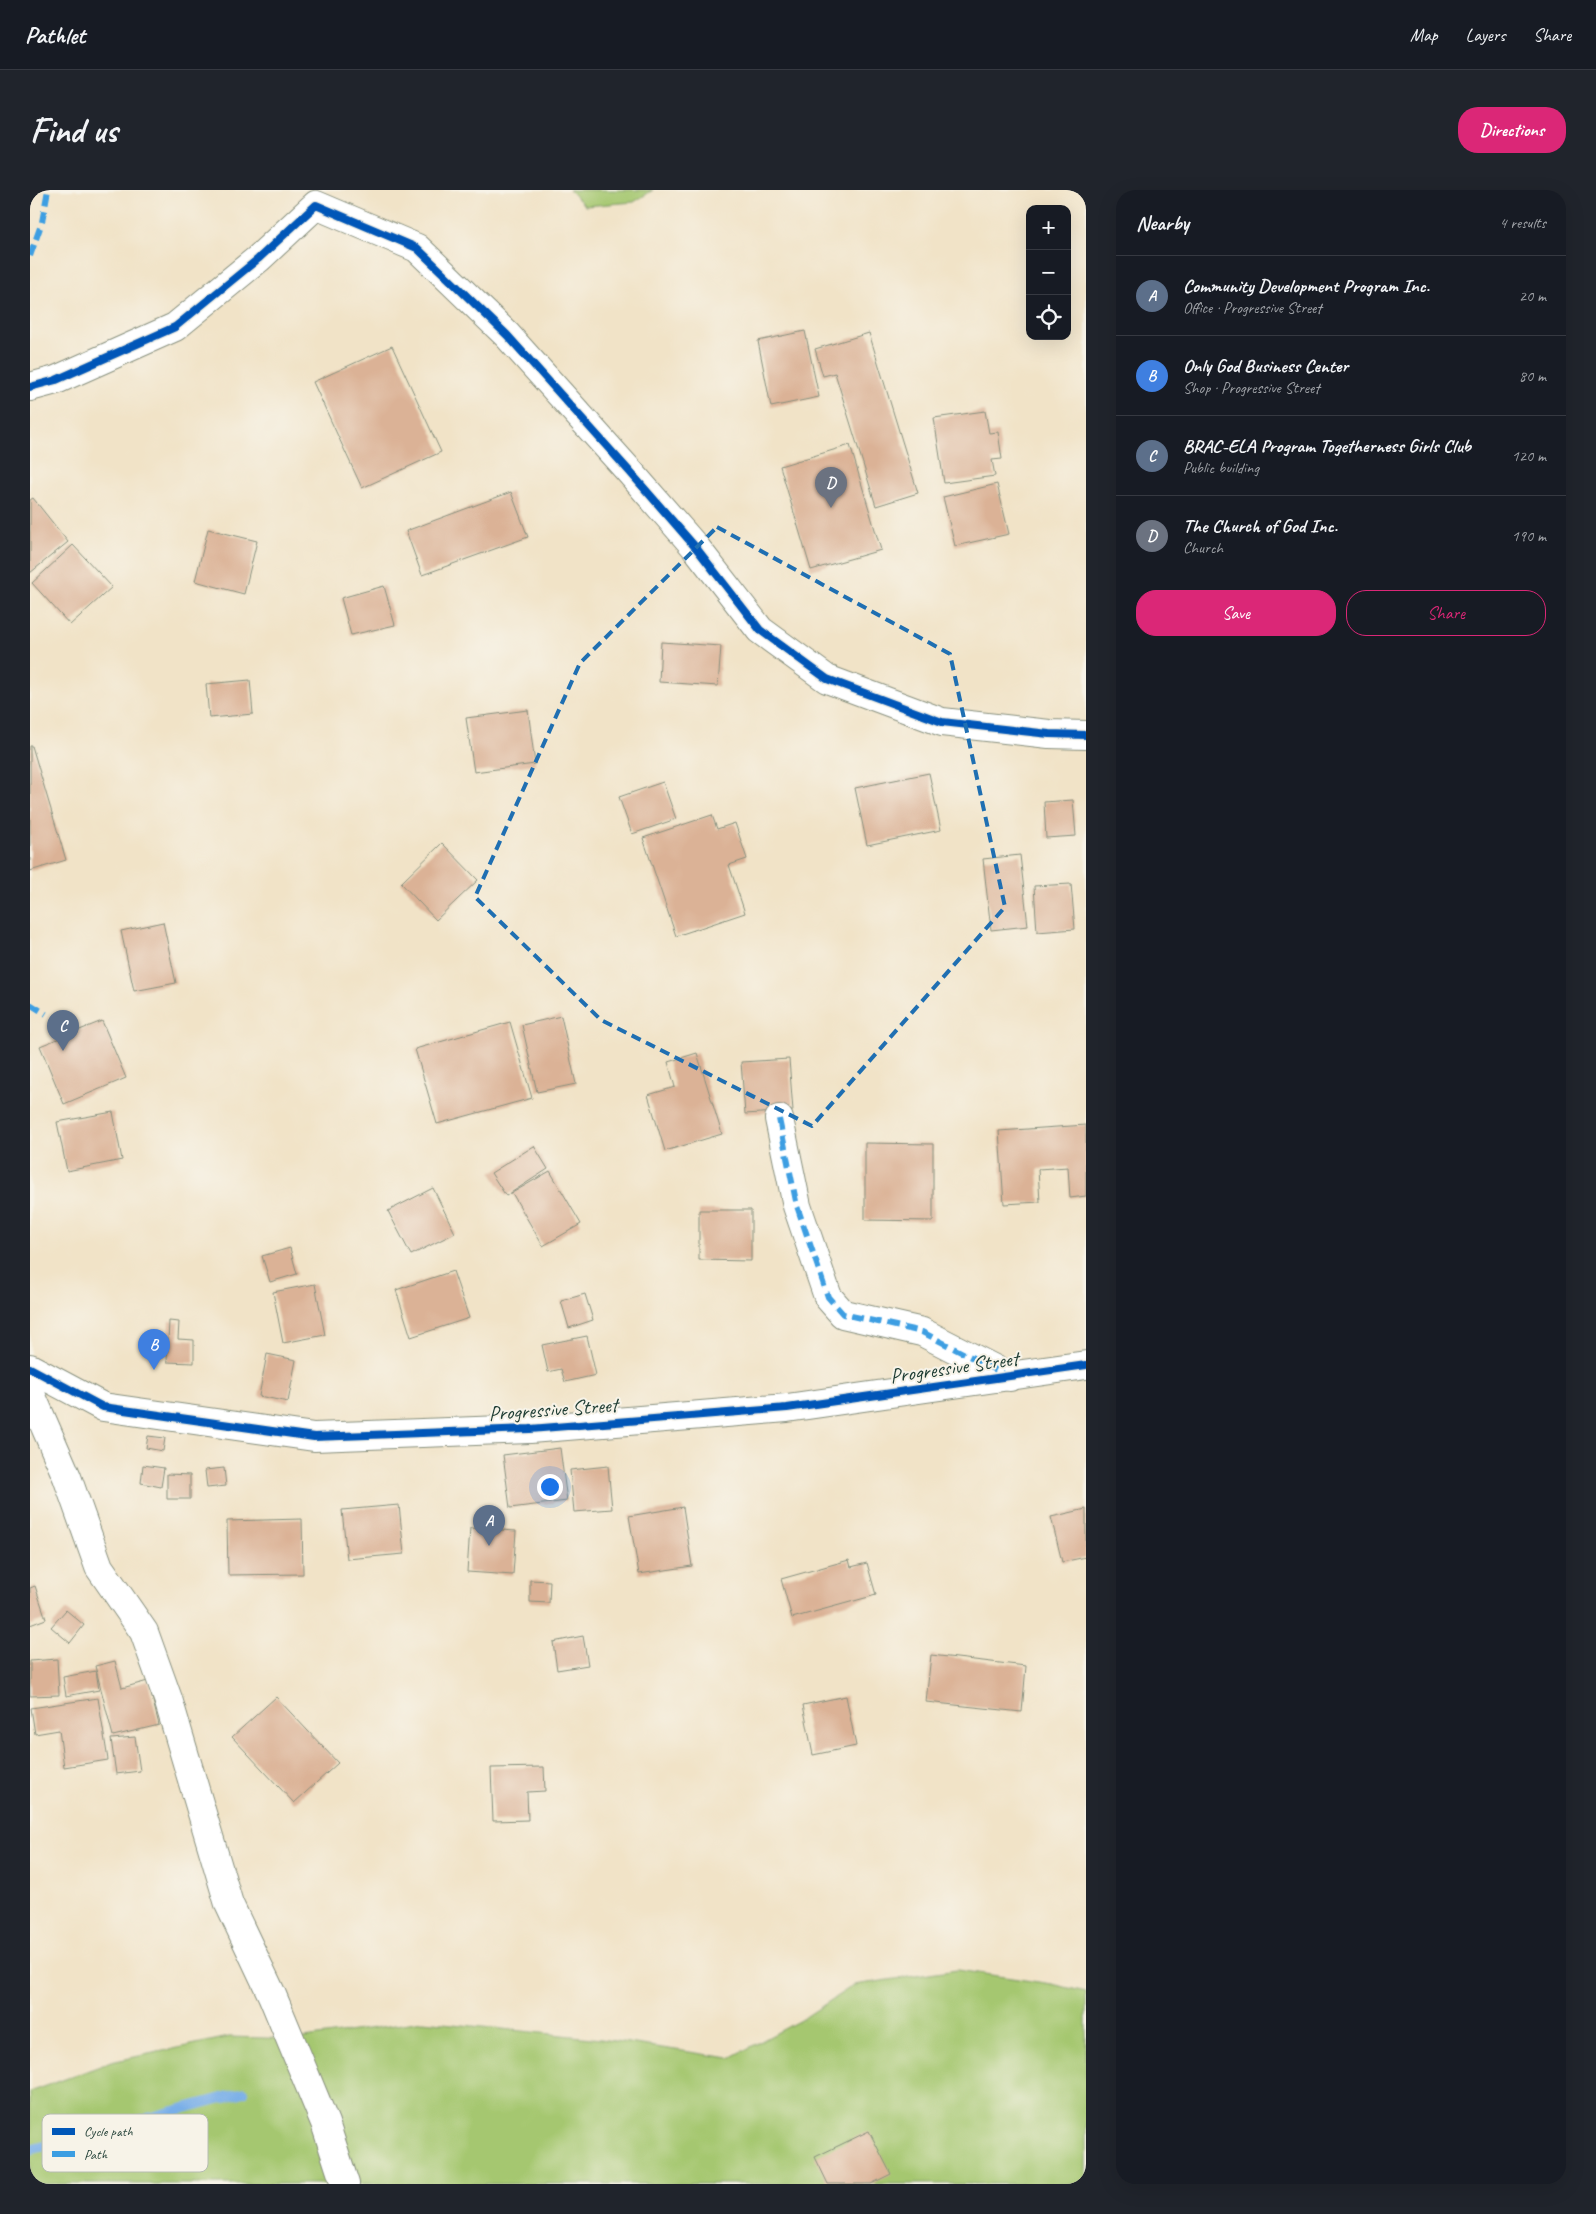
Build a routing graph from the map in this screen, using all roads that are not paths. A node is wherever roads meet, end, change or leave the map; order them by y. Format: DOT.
graph roads {
  1 [pos="30,387"];
  2 [pos="1086,735"];
  3 [pos="779,1119"];
  4 [pos="1086,1366"];
  5 [pos="30,1368"];
  6 [pos="1010,1377"];
  7 [pos="30,1392"];
  8 [pos="345,2184"];
  1 -- 2 [label="street"];
  3 -- 6 [label="street"];
  4 -- 6 [label="street, Progressive Street"];
  5 -- 6 [label="street, Progressive Street"];
  7 -- 8 [label="street"];
}
